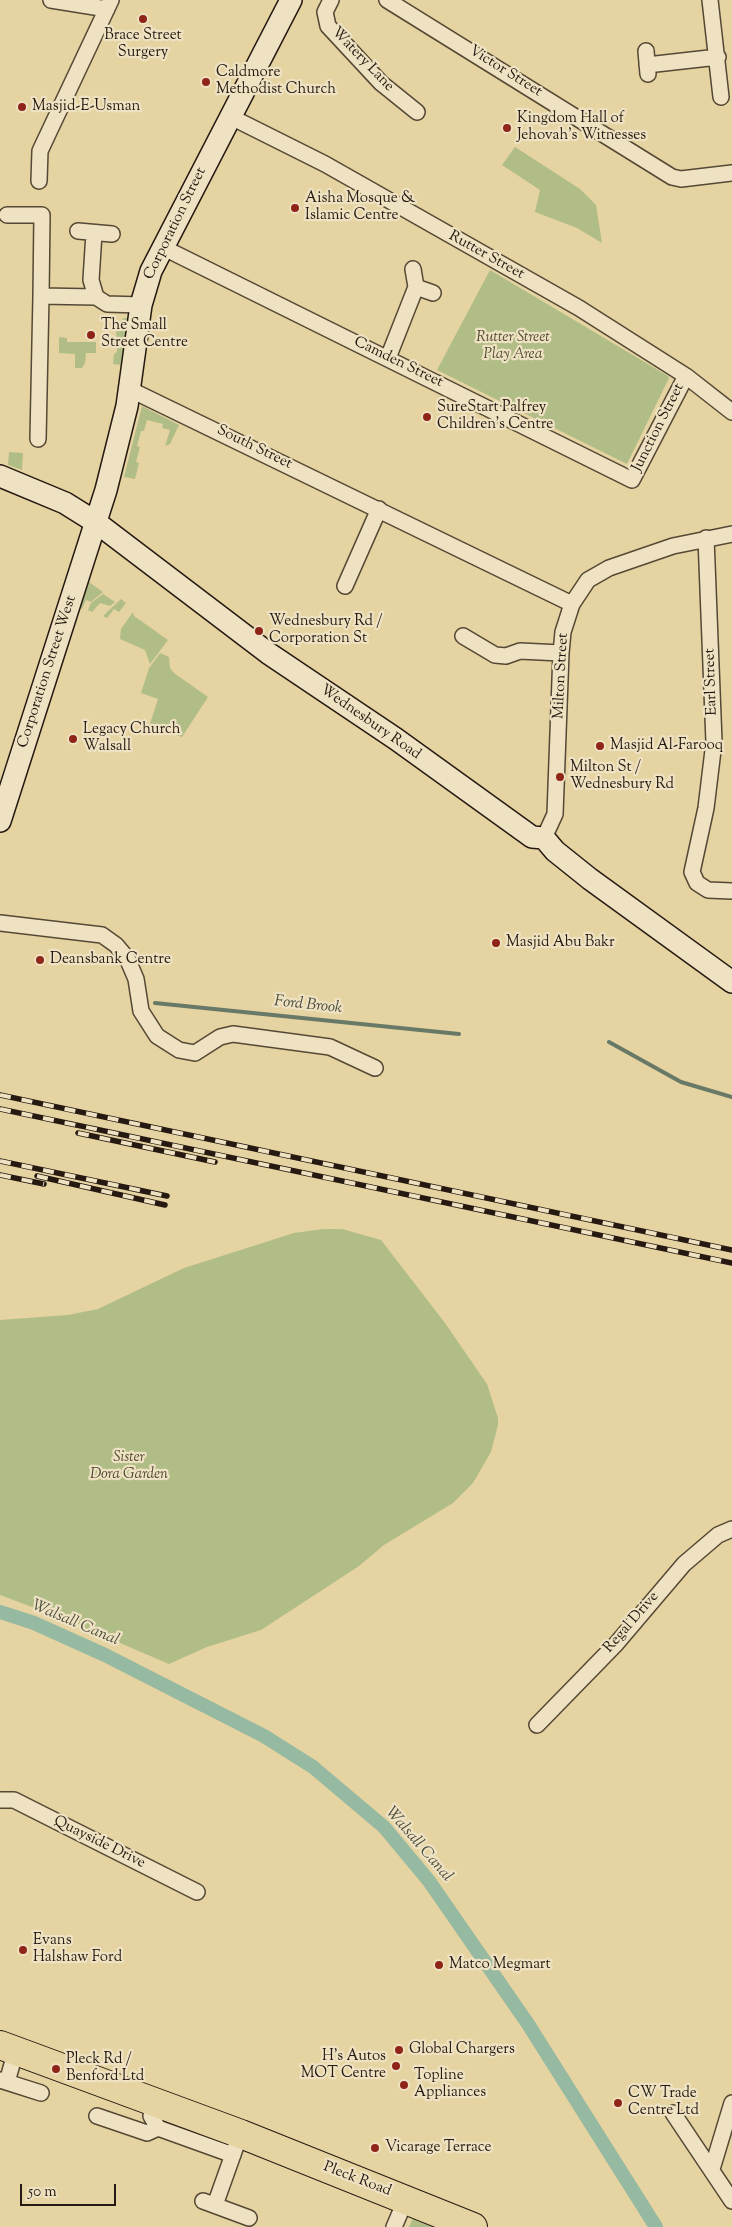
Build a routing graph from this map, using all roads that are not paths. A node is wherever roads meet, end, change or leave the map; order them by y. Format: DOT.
graph roads {
  1 [pos="51,0"];
  2 [pos="292,0"];
  3 [pos="331,0"];
  4 [pos="387,0"];
  5 [pos="710,0"];
  6 [pos="109,4"];
  7 [pos="718,57"];
  8 [pos="647,63"];
  9 [pos="721,97"];
  10 [pos="418,112"];
  11 [pos="231,117"];
  12 [pos="732,173"];
  13 [pos="39,182"];
  14 [pos="7,215"];
  15 [pos="78,231"];
  16 [pos="94,232"];
  17 [pos="112,234"];
  18 [pos="162,247"];
  19 [pos="413,269"];
  20 [pos="416,288"];
  21 [pos="433,293"];
  22 [pos="41,296"];
  23 [pos="96,297"];
  24 [pos="140,305"];
  25 [pos="388,358"];
  26 [pos="686,376"];
  27 [pos="129,389"];
  28 [pos="732,412"];
  29 [pos="38,439"];
  30 [pos="0,476"];
  31 [pos="632,480"];
  32 [pos="379,509"];
  33 [pos="97,523"];
  34 [pos="732,534"];
  35 [pos="706,538"];
  36 [pos="345,586"];
  37 [pos="572,604"];
  38 [pos="463,636"];
  39 [pos="561,653"];
  40 [pos="0,821"];
  41 [pos="544,838"];
  42 [pos="732,891"];
  43 [pos="0,922"];
  44 [pos="732,982"];
  45 [pos="375,1068"];
  46 [pos="732,1529"];
  47 [pos="537,1725"];
  48 [pos="0,1800"];
  49 [pos="197,1892"];
  50 [pos="8,2047"];
  51 [pos="3,2081"];
  52 [pos="41,2093"];
  53 [pos="732,2103"];
  54 [pos="673,2113"];
  55 [pos="156,2115"];
  56 [pos="97,2116"];
  57 [pos="237,2144"];
  58 [pos="712,2169"];
  59 [pos="406,2199"];
  60 [pos="732,2201"];
  61 [pos="249,2218"];
  62 [pos="394,2227"];
  63 [pos="473,2227"];
  1 -- 6 [label="street"];
  2 -- 11 [label="street, Corporation Street"];
  3 -- 10 [label="street, Watery Lane"];
  4 -- 12 [label="street, Victor Street"];
  5 -- 7 [label="street"];
  6 -- 13 [label="street"];
  7 -- 8 [label="street"];
  7 -- 9 [label="street"];
  11 -- 18 [label="street, Corporation Street"];
  11 -- 26 [label="street, Rutter Street"];
  14 -- 22 [label="street"];
  15 -- 16 [label="street"];
  16 -- 17 [label="street"];
  16 -- 23 [label="street"];
  18 -- 24 [label="street, Corporation Street"];
  18 -- 25 [label="street, Camden Street"];
  19 -- 20 [label="street"];
  20 -- 21 [label="street"];
  20 -- 25 [label="street"];
  22 -- 23 [label="street"];
  22 -- 29 [label="street"];
  23 -- 24 [label="street"];
  24 -- 27 [label="street, Corporation Street"];
  25 -- 31 [label="street, Camden Street"];
  26 -- 28 [label="street, Rutter Street"];
  26 -- 31 [label="street, Junction Street"];
  27 -- 32 [label="street, South Street"];
  27 -- 33 [label="street, Corporation Street"];
  30 -- 33 [label="street, Wednesbury Road"];
  32 -- 36 [label="street"];
  32 -- 37 [label="street, South Street"];
  33 -- 40 [label="street, Corporation Street West"];
  33 -- 41 [label="street, Wednesbury Road"];
  34 -- 35 [label="street, Milton Street"];
  35 -- 37 [label="street, Milton Street"];
  35 -- 42 [label="street, Earl Street"];
  37 -- 39 [label="street, Milton Street"];
  38 -- 39 [label="street"];
  39 -- 41 [label="street, Milton Street"];
  41 -- 44 [label="street, Wednesbury Road"];
  43 -- 45 [label="street"];
  46 -- 47 [label="street, Regal Drive"];
  48 -- 49 [label="street, Quayside Drive"];
  50 -- 51 [label="street, Pleck Road"];
  50 -- 55 [label="highway, Pleck Road"];
  51 -- 52 [label="street, Pleck Road"];
  53 -- 58 [label="street"];
  54 -- 58 [label="street"];
  55 -- 56 [label="street, Pleck Road"];
  55 -- 57 [label="highway, Pleck Road"];
  57 -- 59 [label="highway, Pleck Road"];
  57 -- 61 [label="street"];
  58 -- 60 [label="street"];
  59 -- 62 [label="street"];
  59 -- 63 [label="highway, Pleck Road"];
}
